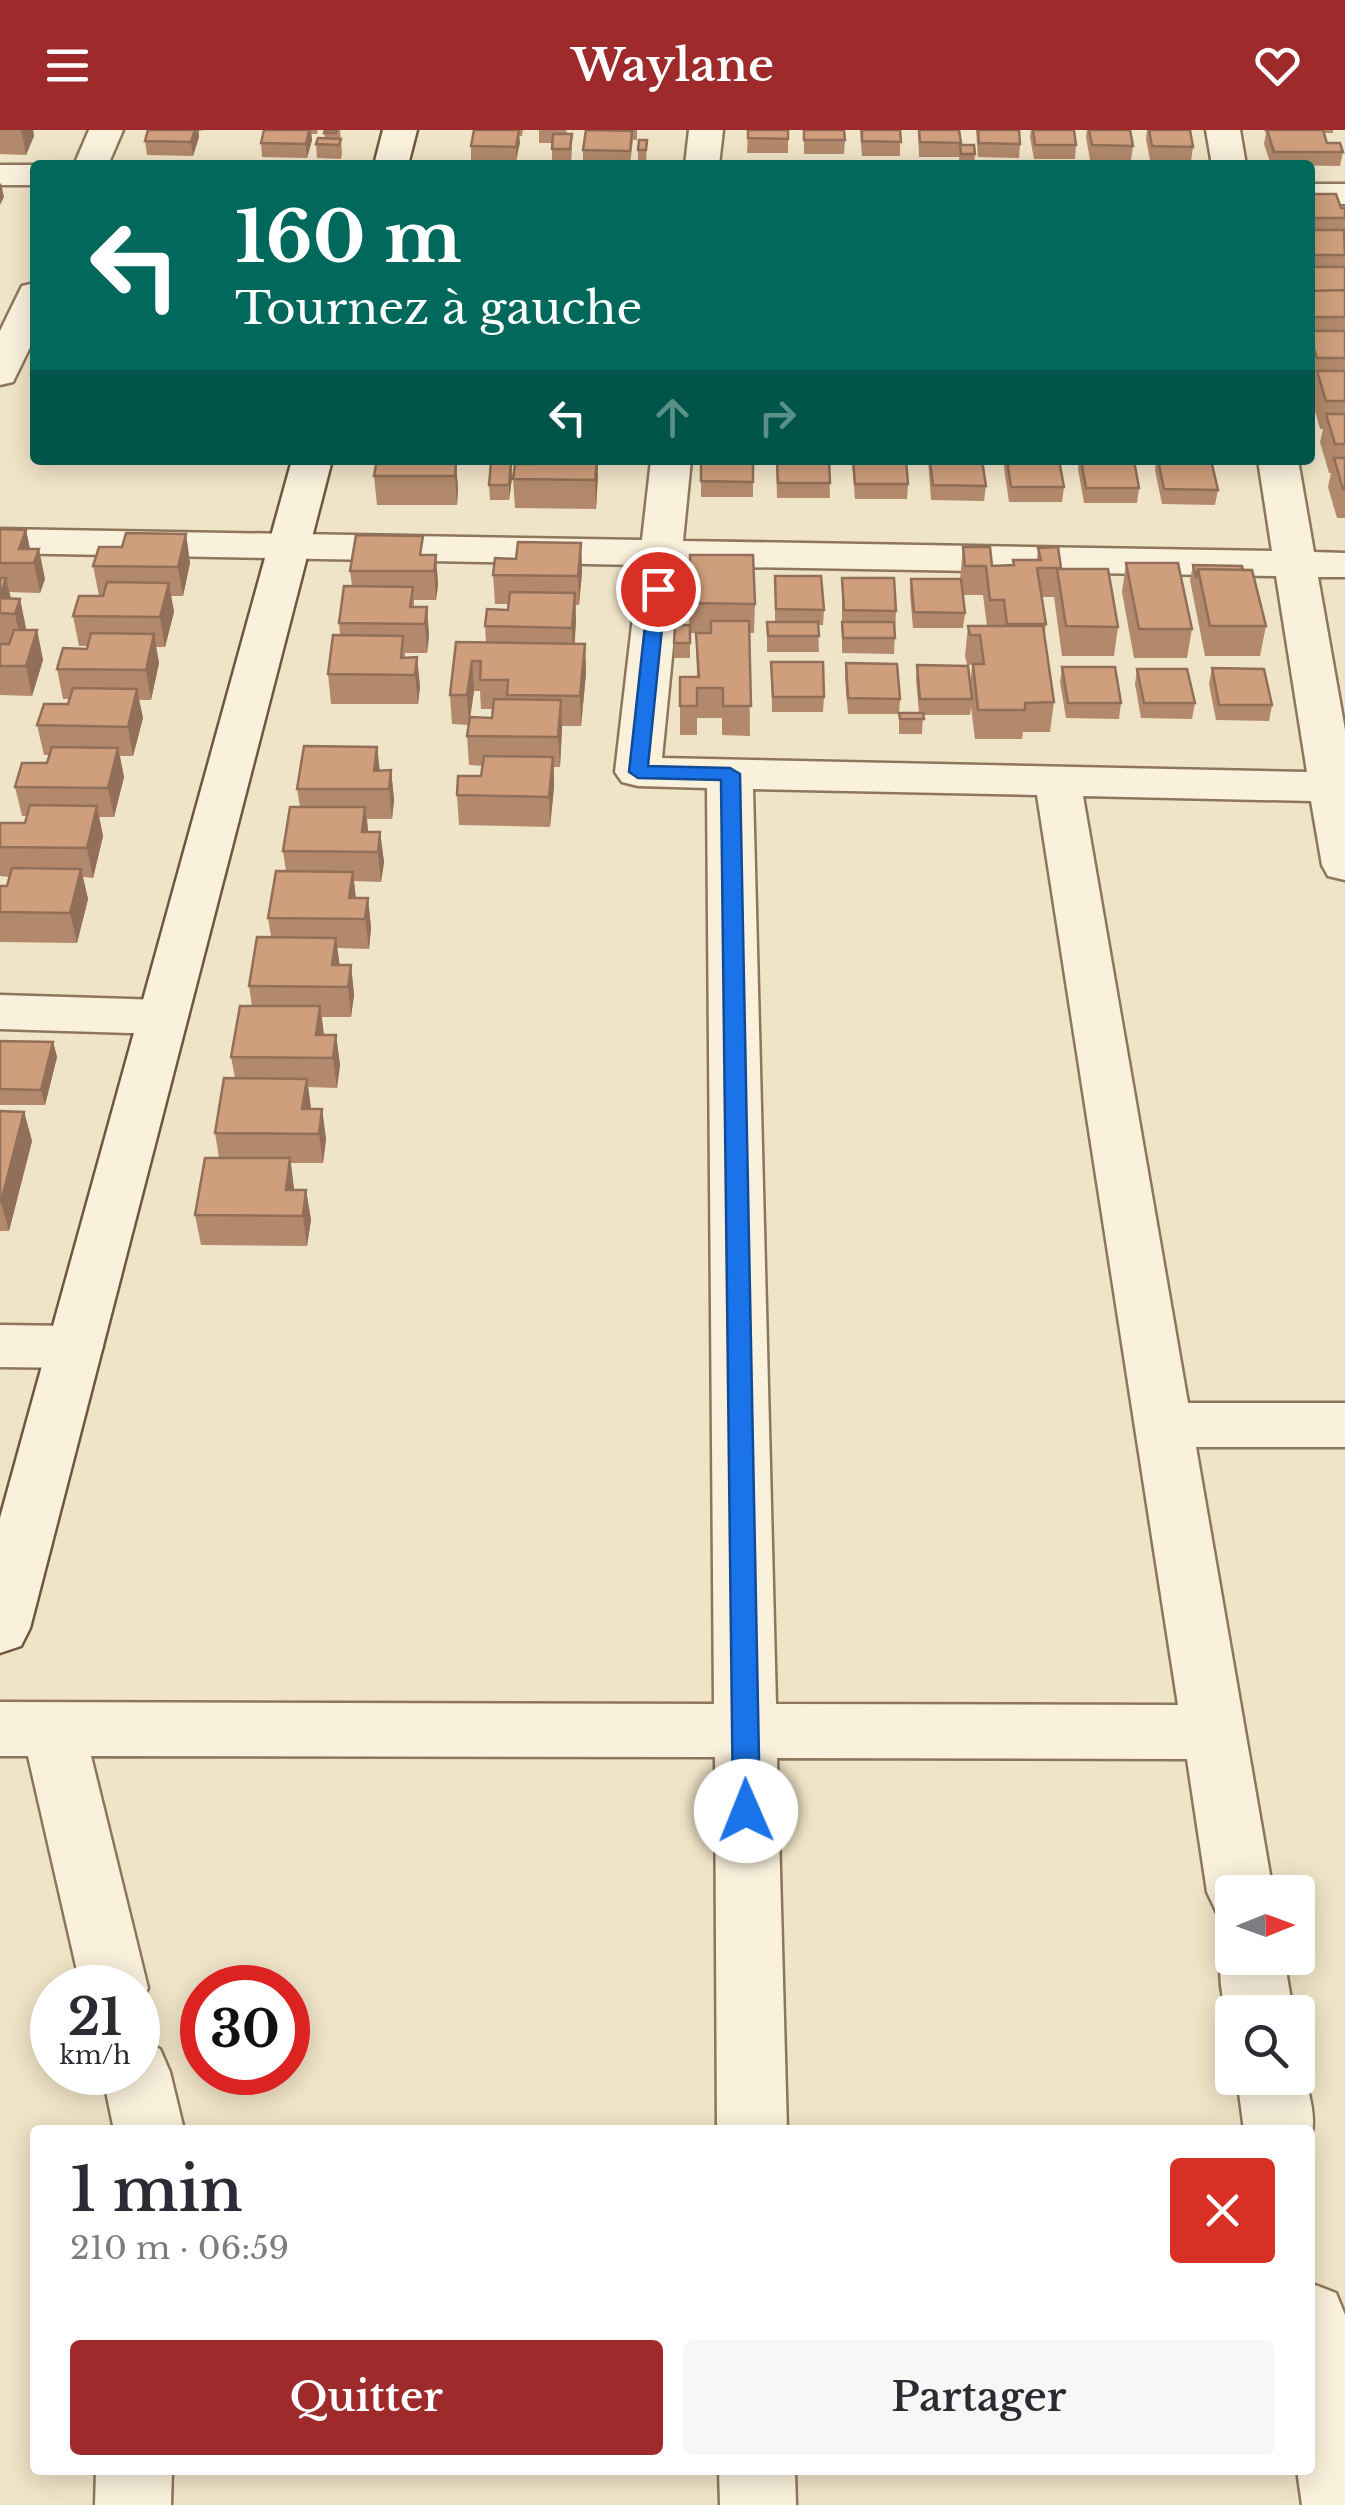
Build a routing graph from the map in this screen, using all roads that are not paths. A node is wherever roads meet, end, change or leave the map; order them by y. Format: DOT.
graph roads {
  1 [pos="106,130"];
  2 [pos="400,130"];
  3 [pos="706,130"];
  4 [pos="1224,130"];
  5 [pos="93,160"];
  6 [pos="392,160"];
  7 [pos="703,160"];
  8 [pos="1228,160"];
  9 [pos="0,175"];
  10 [pos="30,175"];
  11 [pos="1315,194"];
  12 [pos="1345,194"];
  13 [pos="30,305"];
  14 [pos="0,374"];
  15 [pos="311,465"];
  16 [pos="671,465"];
  17 [pos="1279,465"];
  18 [pos="0,541"];
  19 [pos="289,546"];
  20 [pos="662,553"];
  21 [pos="1296,564"];
  22 [pos="1345,565"];
  23 [pos="730,774"];
  24 [pos="1058,781"];
  25 [pos="1332,787"];
  26 [pos="1345,865"];
  27 [pos="0,1012"];
  28 [pos="163,1017"];
  29 [pos="0,1346"];
  30 [pos="75,1347"];
  31 [pos="1163,1425"];
  32 [pos="1345,1426"];
  33 [pos="0,1628"];
  34 [pos="26,1729"];
  35 [pos="745,1731"];
  36 [pos="1214,1732"];
  37 [pos="1237,1875"];
  38 [pos="107,1965"];
  39 [pos="141,2095"];
  40 [pos="1273,2095"];
  41 [pos="148,2125"];
  42 [pos="752,2125"];
  43 [pos="1278,2125"];
  44 [pos="1315,2351"];
  45 [pos="134,2475"];
  46 [pos="757,2475"];
  47 [pos="133,2505"];
  48 [pos="758,2505"];
  49 [pos="1340,2505"];
  1 -- 5 [label="street"];
  2 -- 6 [label="street"];
  3 -- 7 [label="street"];
  4 -- 8 [label="street"];
  9 -- 10 [label="street"];
  11 -- 12 [label="street"];
  13 -- 14 [label="street"];
  15 -- 19 [label="street"];
  16 -- 20 [label="street"];
  17 -- 21 [label="street"];
  18 -- 19 [label="street"];
  19 -- 20 [label="street"];
  19 -- 28 [label="street"];
  20 -- 21 [label="street"];
  20 -- 23 [label="street"];
  21 -- 22 [label="street"];
  21 -- 25 [label="street"];
  23 -- 24 [label="street"];
  23 -- 35 [label="street"];
  24 -- 25 [label="street"];
  24 -- 31 [label="street"];
  25 -- 26 [label="street"];
  27 -- 28 [label="street"];
  28 -- 30 [label="street"];
  29 -- 30 [label="street"];
  30 -- 33 [label="street"];
  31 -- 32 [label="street"];
  31 -- 36 [label="street"];
  34 -- 35 [label="street"];
  34 -- 38 [label="street"];
  35 -- 36 [label="street"];
  35 -- 42 [label="street"];
  36 -- 37 [label="street"];
  39 -- 41 [label="street"];
  40 -- 43 [label="street"];
  44 -- 49 [label="street"];
  45 -- 47 [label="street"];
  46 -- 48 [label="street"];
}
